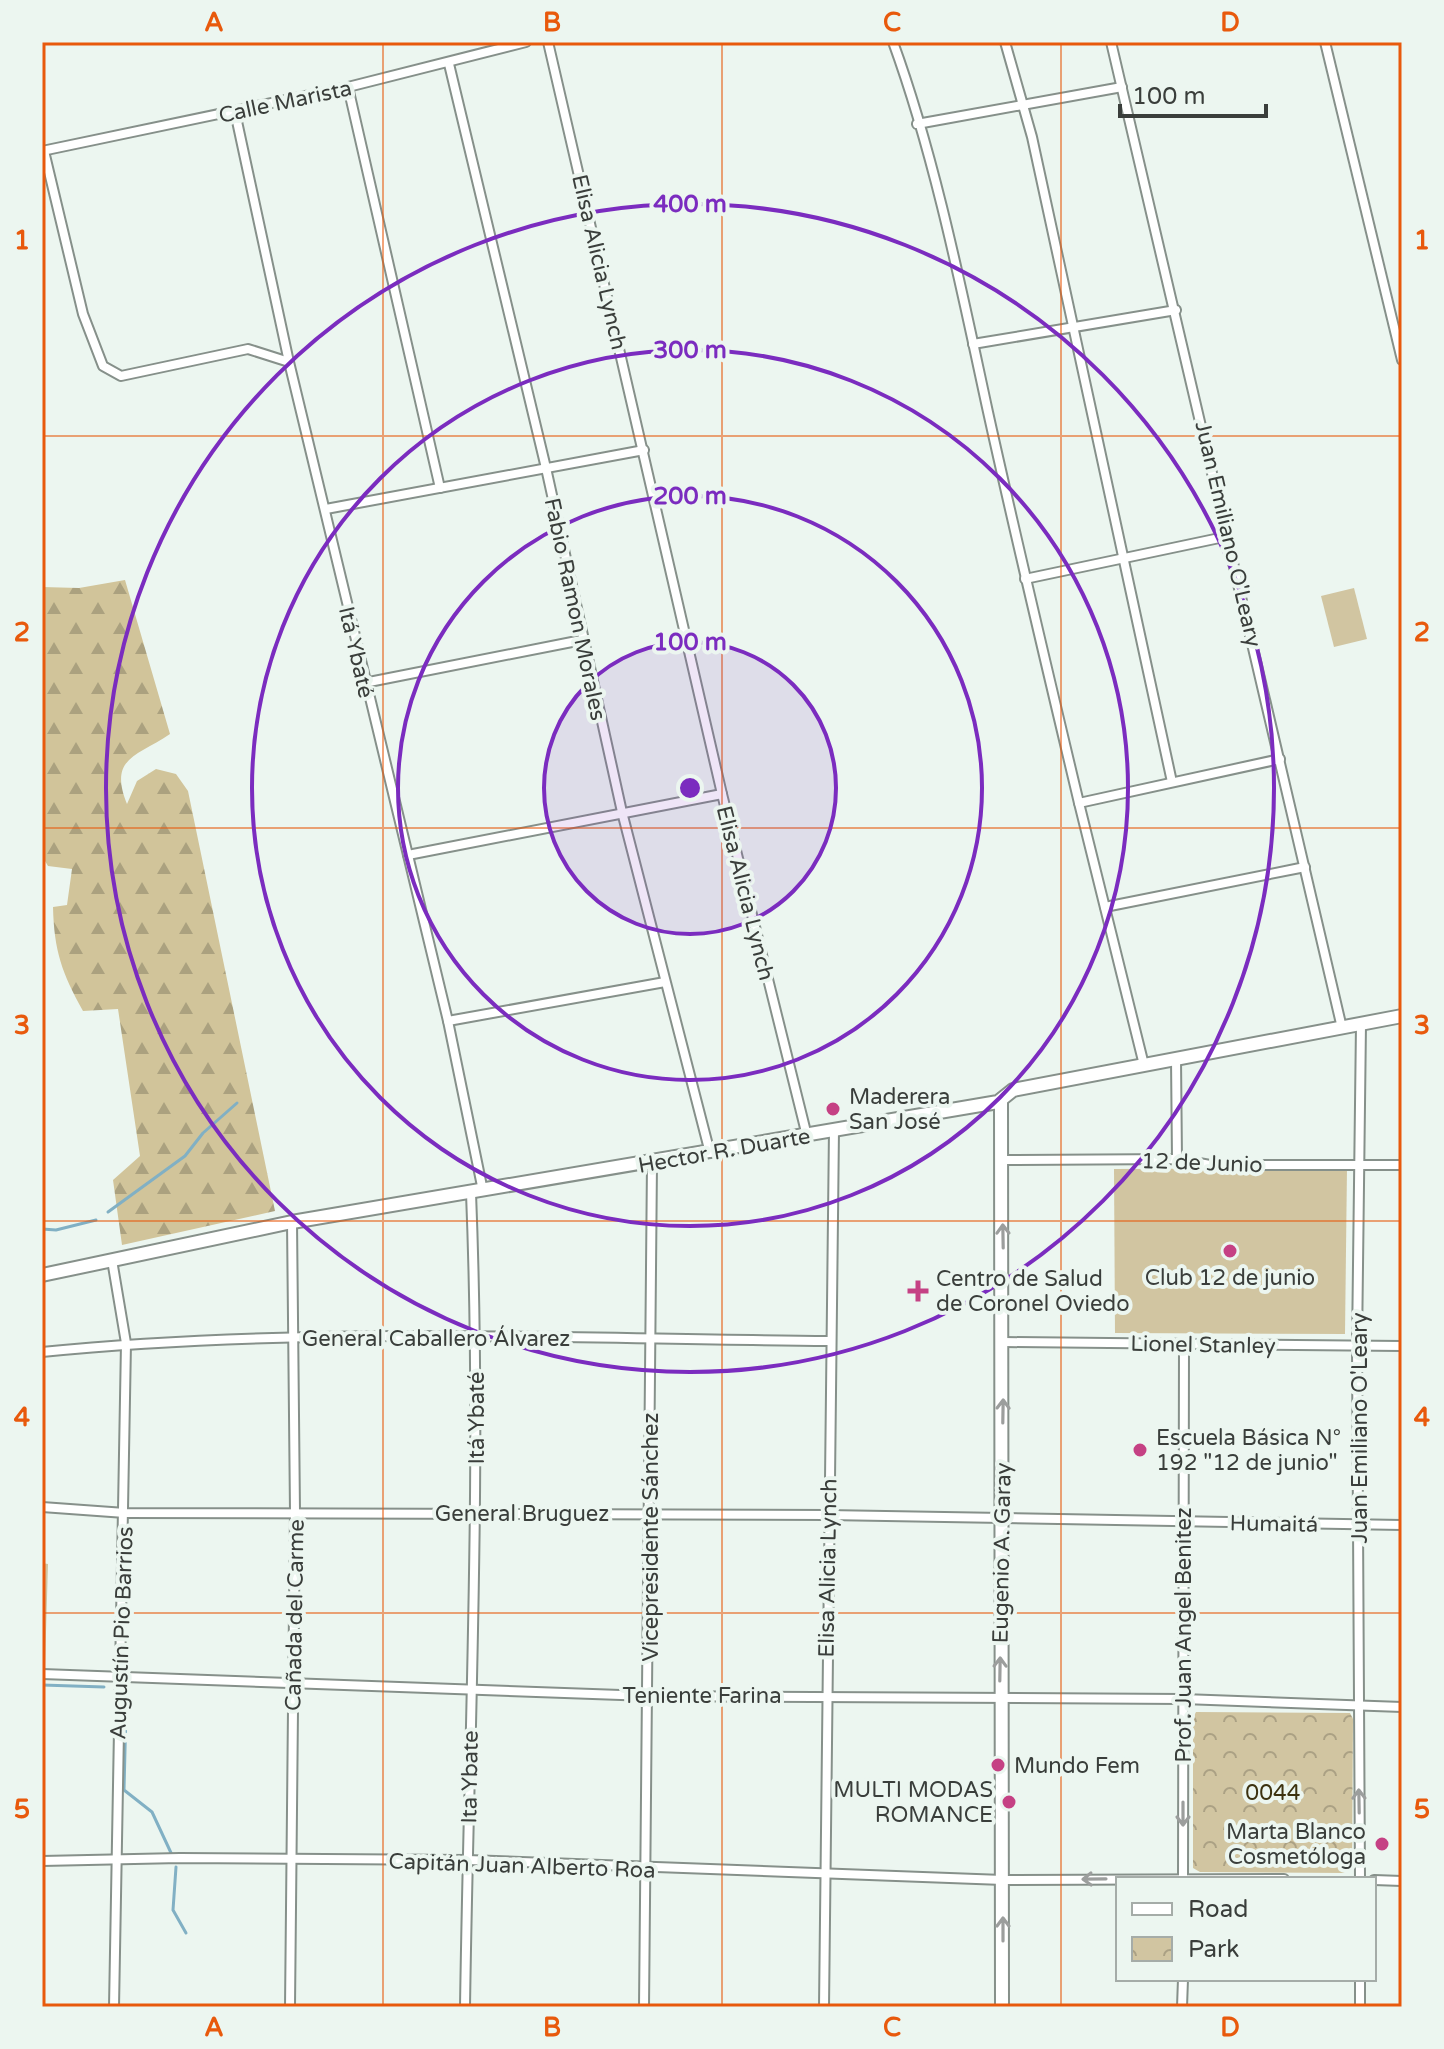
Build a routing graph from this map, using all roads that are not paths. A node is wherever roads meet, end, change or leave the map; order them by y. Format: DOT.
graph roads {
  1 [pos="526,42"];
  2 [pos="548,42"];
  3 [pos="893,42"];
  4 [pos="1005,42"];
  5 [pos="1111,42"];
  6 [pos="1325,42"];
  7 [pos="449,64"];
  8 [pos="348,87"];
  9 [pos="1122,87"];
  10 [pos="1023,107"];
  11 [pos="235,112"];
  12 [pos="917,124"];
  13 [pos="43,151"];
  14 [pos="1176,310"];
  15 [pos="1072,328"];
  16 [pos="973,344"];
  17 [pos="1402,360"];
  18 [pos="289,362"];
  19 [pos="644,450"];
  20 [pos="546,468"];
  21 [pos="440,488"];
  22 [pos="326,509"];
  23 [pos="1229,536"];
  24 [pos="1126,560"];
  25 [pos="1025,579"];
  26 [pos="582,640"];
  27 [pos="364,683"];
  28 [pos="1280,759"];
  29 [pos="1172,782"];
  30 [pos="722,794"];
  31 [pos="1079,803"];
  32 [pos="622,812"];
  33 [pos="408,855"];
  34 [pos="1305,867"];
  35 [pos="1105,907"];
  36 [pos="665,982"];
  37 [pos="1402,1016"];
  38 [pos="448,1021"];
  39 [pos="1361,1024"];
  40 [pos="1342,1028"];
  41 [pos="1176,1059"];
  42 [pos="1144,1065"];
  43 [pos="1001,1100"];
  44 [pos="834,1129"];
  45 [pos="807,1136"];
  46 [pos="710,1153"];
  47 [pos="1177,1159"];
  48 [pos="1002,1160"];
  49 [pos="652,1163"];
  50 [pos="1360,1164"];
  51 [pos="1402,1165"];
  52 [pos="477,1192"];
  53 [pos="292,1222"];
  54 [pos="112,1260"];
  55 [pos="42,1275"];
  56 [pos="293,1337"];
  57 [pos="477,1339"];
  58 [pos="651,1340"];
  59 [pos="830,1341"];
  60 [pos="1004,1342"];
  61 [pos="126,1343"];
  62 [pos="1184,1344"];
  63 [pos="1357,1346"];
  64 [pos="1402,1346"];
  65 [pos="42,1352"];
  66 [pos="42,1507"];
  67 [pos="295,1512"];
  68 [pos="125,1513"];
  69 [pos="476,1513"];
  70 [pos="651,1514"];
  71 [pos="827,1515"];
  72 [pos="1002,1517"];
  73 [pos="1184,1521"];
  74 [pos="1359,1525"];
  75 [pos="1402,1525"];
  76 [pos="42,1674"];
  77 [pos="119,1679"];
  78 [pos="293,1686"];
  79 [pos="471,1691"];
  80 [pos="649,1696"];
  81 [pos="826,1696"];
  82 [pos="1000,1697"];
  83 [pos="1183,1699"];
  84 [pos="1361,1707"];
  85 [pos="1402,1707"];
  86 [pos="292,1858"];
  87 [pos="467,1860"];
  88 [pos="42,1861"];
  89 [pos="116,1861"];
  90 [pos="646,1869"];
  91 [pos="824,1874"];
  92 [pos="1183,1877"];
  93 [pos="1360,1877"];
  94 [pos="1116,1879"];
  95 [pos="1003,1880"];
  96 [pos="1376,1880"];
  97 [pos="1402,1881"];
  98 [pos="1183,1981"];
  99 [pos="1360,1981"];
  100 [pos="114,2007"];
  101 [pos="290,2007"];
  102 [pos="465,2007"];
  103 [pos="644,2007"];
  104 [pos="824,2007"];
  105 [pos="1002,2007"];
  106 [pos="1182,2007"];
  107 [pos="1360,2007"];
  1 -- 7 [label="street, Calle Marista"];
  2 -- 19 [label="street, Elisa Alicia Lynch"];
  3 -- 12 [label="street"];
  4 -- 10 [label="street"];
  5 -- 9 [label="street, Juan Emiliano O'Leary"];
  6 -- 17 [label="street"];
  7 -- 8 [label="street, Calle Marista"];
  7 -- 20 [label="street, Fabio Ramon Morales"];
  8 -- 11 [label="street, Calle Marista"];
  8 -- 21 [label="street"];
  9 -- 10 [label="street"];
  9 -- 14 [label="street, Juan Emiliano O'Leary"];
  10 -- 12 [label="street"];
  10 -- 15 [label="street"];
  11 -- 13 [label="street, Calle Marista"];
  11 -- 18 [label="street, Itá Ybaté"];
  12 -- 16 [label="street"];
  13 -- 18 [label="street"];
  14 -- 15 [label="street"];
  14 -- 23 [label="street, Juan Emiliano O'Leary"];
  15 -- 16 [label="street"];
  15 -- 24 [label="street"];
  16 -- 25 [label="street"];
  18 -- 22 [label="street, Itá Ybaté"];
  19 -- 20 [label="street"];
  19 -- 30 [label="street, Elisa Alicia Lynch"];
  20 -- 21 [label="street"];
  20 -- 26 [label="street, Fabio Ramon Morales"];
  21 -- 22 [label="street"];
  22 -- 27 [label="street, Itá Ybaté"];
  23 -- 24 [label="street"];
  23 -- 28 [label="street, Juan Emiliano O'Leary"];
  24 -- 25 [label="street"];
  24 -- 29 [label="street"];
  25 -- 31 [label="street"];
  26 -- 27 [label="street"];
  26 -- 32 [label="street, Fabio Ramon Morales"];
  27 -- 33 [label="street, Itá Ybaté"];
  28 -- 29 [label="street"];
  28 -- 34 [label="street, Juan Emiliano O'Leary"];
  29 -- 31 [label="street"];
  30 -- 32 [label="street"];
  30 -- 45 [label="street, Elisa Alicia Lynch"];
  31 -- 35 [label="street"];
  32 -- 33 [label="street"];
  32 -- 36 [label="street, Fabio Ramon Morales"];
  33 -- 38 [label="street, Itá Ybaté"];
  34 -- 35 [label="street"];
  34 -- 40 [label="street, Juan Emiliano O'Leary"];
  35 -- 42 [label="street"];
  36 -- 38 [label="street"];
  36 -- 46 [label="street, Fabio Ramon Morales"];
  37 -- 39 [label="street, Hector R. Duarte"];
  38 -- 52 [label="street, Itá Ybaté"];
  39 -- 40 [label="street, Hector R. Duarte"];
  39 -- 50 [label="street, Juan Emiliano O'Leary"];
  40 -- 41 [label="street, Hector R. Duarte"];
  41 -- 42 [label="street, Hector R. Duarte"];
  41 -- 47 [label="street"];
  42 -- 43 [label="street, Hector R. Duarte"];
  43 -- 44 [label="street, Hector R. Duarte"];
  43 -- 48 [label="street, Eugenio A. Garay"];
  44 -- 45 [label="street, Hector R. Duarte"];
  44 -- 59 [label="street, Elisa Alicia Lynch"];
  45 -- 46 [label="street, Hector R. Duarte"];
  46 -- 49 [label="street, Hector R. Duarte"];
  47 -- 48 [label="street, 12 de Junio"];
  47 -- 50 [label="street, 12 de Junio"];
  60 -- 48 [label="street, Eugenio A. Garay, one-way"];
  49 -- 52 [label="street, Hector R. Duarte"];
  49 -- 58 [label="street, Vicepresidente Sánchez"];
  50 -- 51 [label="street, 12 de Junio"];
  50 -- 63 [label="street, Juan Emiliano O'Leary"];
  52 -- 53 [label="street, Hector R. Duarte"];
  52 -- 57 [label="street, Itá Ybaté"];
  53 -- 54 [label="street, Hector R. Duarte"];
  53 -- 56 [label="street, Cañada del Carme"];
  54 -- 55 [label="street, Hector R. Duarte"];
  54 -- 61 [label="street, Augustín Pio Barrios"];
  56 -- 57 [label="street, General Caballero Álvarez"];
  56 -- 61 [label="street, General Caballero Álvarez"];
  56 -- 67 [label="street, Cañada del Carme"];
  57 -- 58 [label="street, General Caballero Álvarez"];
  57 -- 69 [label="street, Itá Ybaté"];
  58 -- 59 [label="street, General Caballero Álvarez"];
  58 -- 70 [label="street, Vicepresidente Sánchez"];
  59 -- 71 [label="street, Elisa Alicia Lynch"];
  60 -- 62 [label="street, Lionel Stanley"];
  72 -- 60 [label="street, Eugenio A. Garay, one-way"];
  61 -- 65 [label="street, General Caballero Álvarez"];
  61 -- 68 [label="street, Augustín Pio Barrios"];
  62 -- 63 [label="street, Lionel Stanley"];
  62 -- 73 [label="street, Prof. Juan Angel Benitez"];
  63 -- 64 [label="street, Lionel Stanley"];
  63 -- 74 [label="street, Juan Emiliano O'Leary"];
  66 -- 68 [label="street, General Bruguez"];
  67 -- 68 [label="street, General Bruguez"];
  67 -- 69 [label="street, General Bruguez"];
  67 -- 78 [label="street, Cañada del Carme"];
  68 -- 77 [label="street, Augustín Pio Barrios"];
  69 -- 70 [label="street, General Bruguez"];
  69 -- 79 [label="street, Itá Ybaté"];
  70 -- 71 [label="street, General Bruguez"];
  70 -- 80 [label="street, Vicepresidente Sánchez"];
  71 -- 72 [label="street, General Bruguez"];
  71 -- 81 [label="street, Elisa Alicia Lynch"];
  72 -- 73 [label="street, Humaitá"];
  82 -- 72 [label="street, Eugenio A. Garay, one-way"];
  73 -- 74 [label="street, Humaitá"];
  73 -- 83 [label="street, Prof. Juan Angel Benitez"];
  74 -- 75 [label="street, Humaitá"];
  74 -- 84 [label="street, Juan Emiliano O'Leary"];
  76 -- 77 [label="street, Teniente Farina"];
  77 -- 78 [label="street, Teniente Farina"];
  77 -- 89 [label="street, Augustín Pio Barrios"];
  78 -- 79 [label="street, Teniente Farina"];
  78 -- 86 [label="street, Cañada del Carme"];
  79 -- 80 [label="street, Teniente Farina"];
  79 -- 87 [label="street, Ita Ybate"];
  80 -- 81 [label="street, Teniente Farina"];
  80 -- 90 [label="street, Vicepresidente Sánchez"];
  81 -- 82 [label="street, Teniente Farina"];
  81 -- 91 [label="street, Elisa Alicia Lynch"];
  82 -- 83 [label="street, Teniente Farina"];
  82 -- 95 [label="street, Eugenio A. Garay"];
  83 -- 84 [label="street, Teniente Farina"];
  83 -- 92 [label="street, Prof. Juan Angel Benitez, one-way"];
  84 -- 85 [label="street, Teniente Farina"];
  93 -- 84 [label="street, Juan Emiliano O'Leary, one-way"];
  86 -- 87 [label="street, Capitán Juan Alberto Roa"];
  86 -- 89 [label="street, Capitán Juan Alberto Roa"];
  86 -- 101 [label="street, Cañada del Carme"];
  87 -- 90 [label="street, Capitán Juan Alberto Roa"];
  87 -- 102 [label="street, Ita Ybate"];
  88 -- 89 [label="street, Capitán Juan Alberto Roa"];
  89 -- 100 [label="street, Augustín Pio Barrios"];
  90 -- 91 [label="street, Capitán Juan Alberto Roa"];
  90 -- 103 [label="street, Vicepresidente Sánchez"];
  91 -- 95 [label="street, Capitán Juan Alberto Roa"];
  91 -- 104 [label="street, Elisa Alicia Lynch"];
  94 -- 95 [label="street, Capitán Juan Alberto Roa, one-way"];
  105 -- 95 [label="street, Eugenio A. Garay, one-way"];
  96 -- 97 [label="street"];
  98 -- 106 [label="street"];
  99 -- 107 [label="street"];
}
